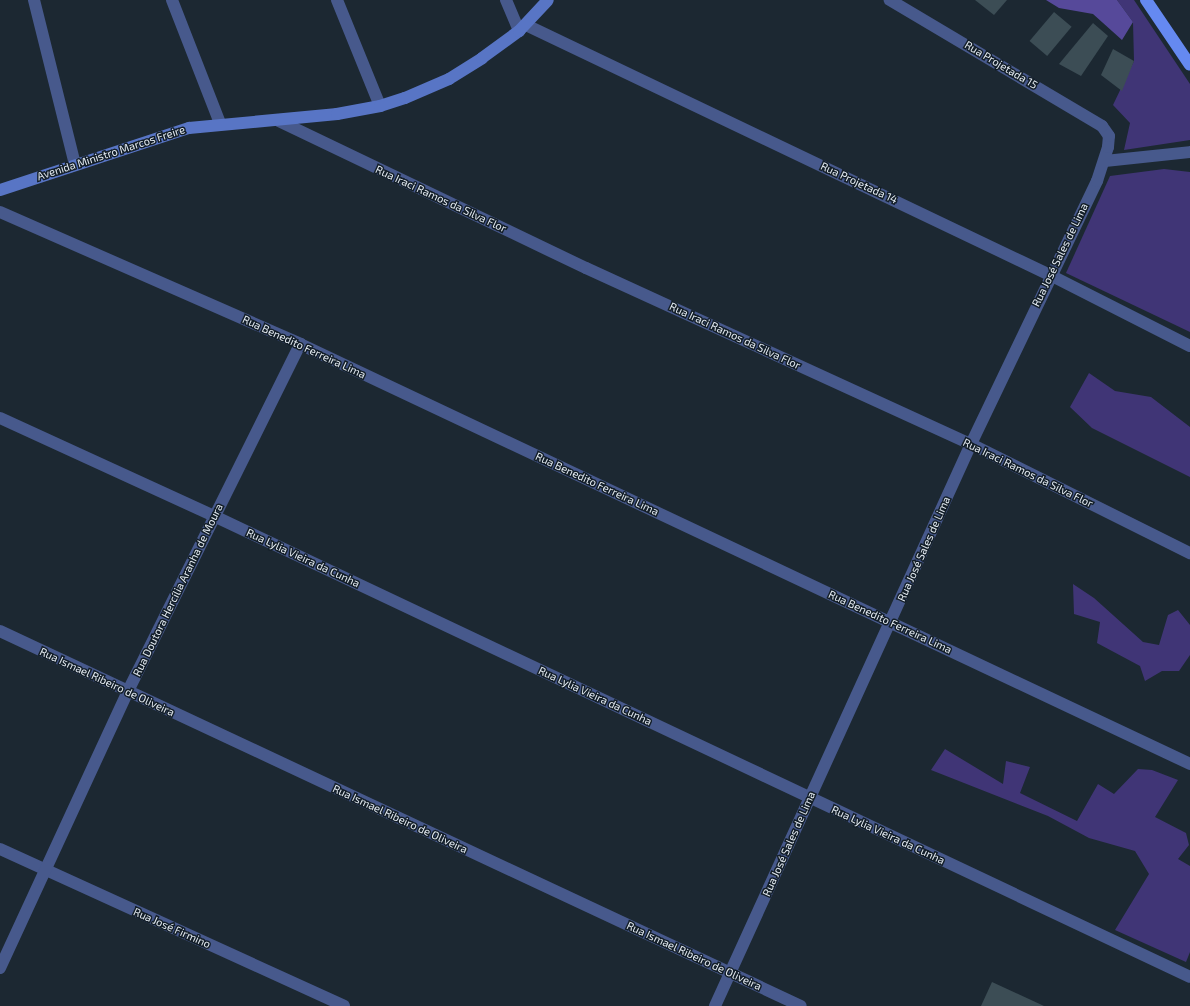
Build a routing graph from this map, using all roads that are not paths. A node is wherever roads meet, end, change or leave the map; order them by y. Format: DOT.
graph roads {
  1 [pos="34,0"];
  2 [pos="172,0"];
  3 [pos="337,0"];
  4 [pos="506,0"];
  5 [pos="548,0"];
  6 [pos="890,0"];
  7 [pos="1146,0"];
  8 [pos="522,28"];
  9 [pos="1190,65"];
  10 [pos="380,106"];
  11 [pos="279,122"];
  12 [pos="220,123"];
  13 [pos="1109,136"];
  14 [pos="1190,152"];
  15 [pos="1105,160"];
  16 [pos="75,164"];
  17 [pos="0,190"];
  18 [pos="0,212"];
  19 [pos="1050,275"];
  20 [pos="300,344"];
  21 [pos="1190,346"];
  22 [pos="0,418"];
  23 [pos="971,444"];
  24 [pos="214,516"];
  25 [pos="1190,553"];
  26 [pos="891,622"];
  27 [pos="0,631"];
  28 [pos="127,693"];
  29 [pos="1190,764"];
  30 [pos="810,798"];
  31 [pos="0,849"];
  32 [pos="44,870"];
  33 [pos="0,968"];
  34 [pos="731,973"];
  35 [pos="1190,976"];
  36 [pos="344,1006"];
  37 [pos="715,1006"];
  38 [pos="801,1006"];
  1 -- 16 [label="street"];
  2 -- 12 [label="street"];
  3 -- 10 [label="street"];
  4 -- 8 [label="street"];
  5 -- 8 [label="street, Avenida Ministro Marcos Freire"];
  6 -- 13 [label="street, Rua Projetada 15"];
  7 -- 9 [label="main road"];
  8 -- 10 [label="street, Avenida Ministro Marcos Freire"];
  8 -- 19 [label="street, Rua Projetada 14"];
  10 -- 11 [label="street, Avenida Ministro Marcos Freire"];
  11 -- 12 [label="street, Avenida Ministro Marcos Freire"];
  11 -- 23 [label="street, Rua Iraci Ramos da Silva Flor"];
  12 -- 16 [label="street, Avenida Ministro Marcos Freire"];
  13 -- 15 [label="street, Rua José Sales de Lima"];
  14 -- 15 [label="street"];
  15 -- 19 [label="street, Rua José Sales de Lima"];
  16 -- 17 [label="street, Avenida Ministro Marcos Freire"];
  18 -- 20 [label="street, Rua Benedito Ferreira Lima"];
  19 -- 21 [label="street, Rua Projetada 14"];
  19 -- 23 [label="street, Rua José Sales de Lima"];
  20 -- 24 [label="street, Rua Doutora Hercília Aranha de Moura"];
  20 -- 26 [label="street, Rua Benedito Ferreira Lima"];
  22 -- 24 [label="street, Rua Lylia Vieira da Cunha"];
  23 -- 25 [label="street, Rua Iraci Ramos da Silva Flor"];
  23 -- 26 [label="street, Rua José Sales de Lima"];
  24 -- 28 [label="street, Rua Doutora Hercília Aranha de Moura"];
  24 -- 30 [label="street, Rua Lylia Vieira da Cunha"];
  26 -- 29 [label="street, Rua Benedito Ferreira Lima"];
  26 -- 30 [label="street, Rua José Sales de Lima"];
  27 -- 28 [label="street, Rua Ismael Ribeiro de Oliveira"];
  28 -- 32 [label="street, Rua Doutora Hercília Aranha de Moura"];
  28 -- 34 [label="street, Rua Ismael Ribeiro de Oliveira"];
  30 -- 34 [label="street, Rua José Sales de Lima"];
  30 -- 35 [label="street, Rua Lylia Vieira da Cunha"];
  31 -- 32 [label="street, Rua José Firmino"];
  32 -- 33 [label="street, Rua Doutora Hercília Aranha de Moura"];
  32 -- 36 [label="street, Rua José Firmino"];
  34 -- 37 [label="street, Rua José Sales de Lima"];
  34 -- 38 [label="street, Rua Ismael Ribeiro de Oliveira"];
}
